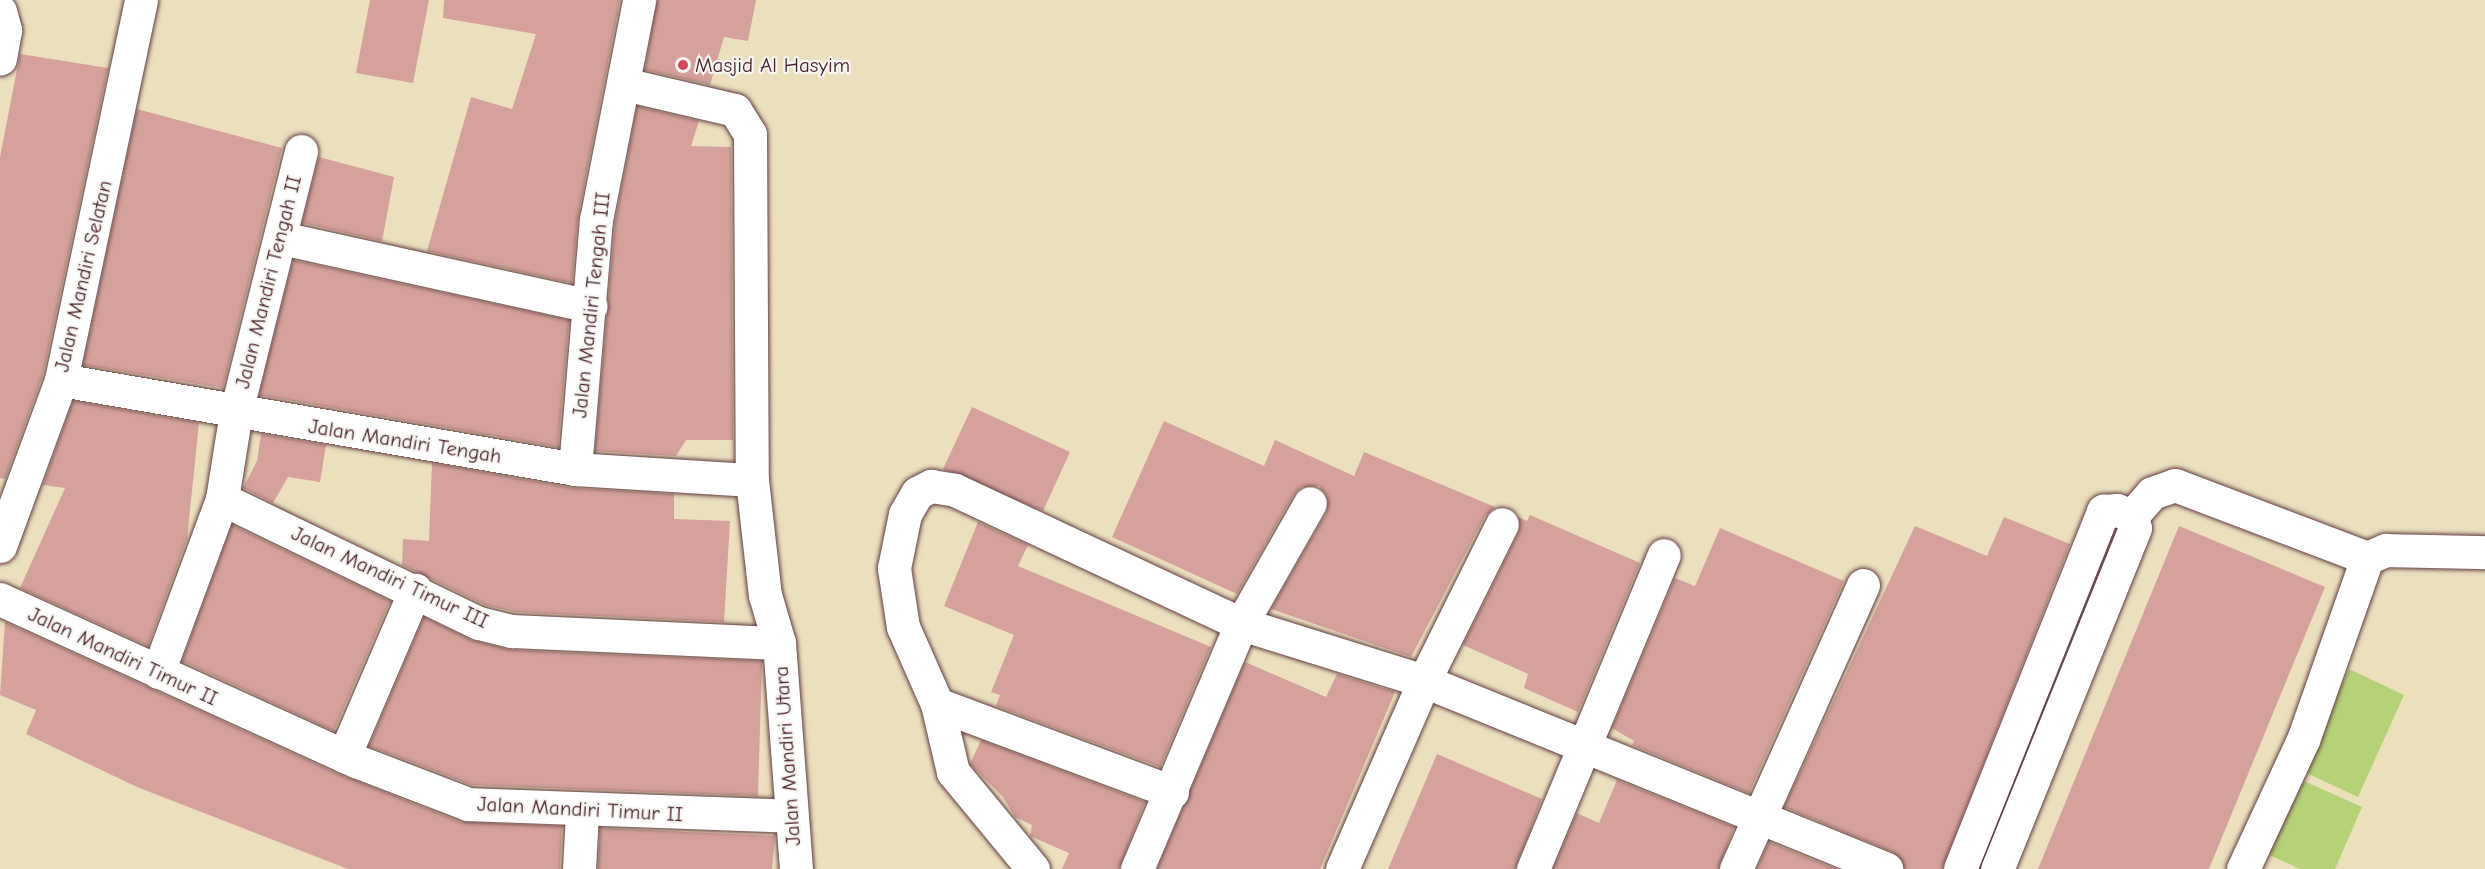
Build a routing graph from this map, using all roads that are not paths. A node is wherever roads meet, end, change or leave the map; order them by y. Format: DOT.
graph roads {
  1 [pos="141,0"];
  2 [pos="639,0"];
  3 [pos="0,11"];
  4 [pos="0,59"];
  5 [pos="624,84"];
  6 [pos="301,151"];
  7 [pos="281,238"];
  8 [pos="591,306"];
  9 [pos="61,380"];
  10 [pos="236,412"];
  11 [pos="575,469"];
  12 [pos="752,480"];
  13 [pos="222,499"];
  14 [pos="1310,504"];
  15 [pos="2132,516"];
  16 [pos="1502,525"];
  17 [pos="0,546"];
  18 [pos="2485,552"];
  19 [pos="1664,555"];
  20 [pos="2367,558"];
  21 [pos="1863,585"];
  22 [pos="415,590"];
  23 [pos="0,599"];
  24 [pos="1241,624"];
  25 [pos="779,643"];
  26 [pos="158,672"];
  27 [pos="1424,681"];
  28 [pos="937,704"];
  29 [pos="1584,744"];
  30 [pos="344,756"];
  31 [pos="1172,792"];
  32 [pos="582,812"];
  33 [pos="788,816"];
  34 [pos="1758,817"];
  35 [pos="2247,868"];
  36 [pos="579,869"];
  37 [pos="796,869"];
  38 [pos="1033,869"];
  39 [pos="1137,869"];
  40 [pos="1342,869"];
  41 [pos="1533,869"];
  42 [pos="1736,869"];
  43 [pos="1886,869"];
  44 [pos="1960,869"];
  45 [pos="1997,869"];
  1 -- 9 [label="street, Jalan Mandiri Selatan"];
  2 -- 5 [label="street, Jalan Mandiri Tengah III"];
  3 -- 4 [label="street"];
  5 -- 8 [label="street, Jalan Mandiri Tengah III"];
  5 -- 12 [label="street"];
  6 -- 7 [label="street, Jalan Mandiri Tengah II"];
  7 -- 8 [label="street"];
  7 -- 10 [label="street, Jalan Mandiri Tengah II"];
  8 -- 11 [label="street, Jalan Mandiri Tengah III"];
  9 -- 10 [label="street, Jalan Mandiri Tengah"];
  9 -- 17 [label="street, Jalan Mandiri Selatan"];
  10 -- 11 [label="street, Jalan Mandiri Tengah"];
  10 -- 13 [label="street, Jalan Mandiri Tengah II"];
  11 -- 12 [label="street, Jalan Mandiri Tengah"];
  12 -- 25 [label="street"];
  13 -- 22 [label="street, Jalan Mandiri Timur III"];
  13 -- 26 [label="street, Jalan Mandiri Tengah II"];
  14 -- 24 [label="street"];
  15 -- 20 [label="street"];
  15 -- 44 [label="street"];
  15 -- 45 [label="street"];
  16 -- 27 [label="street"];
  18 -- 20 [label="street"];
  19 -- 29 [label="street"];
  20 -- 35 [label="street"];
  21 -- 34 [label="street"];
  22 -- 25 [label="street, Jalan Mandiri Timur III"];
  22 -- 30 [label="street"];
  23 -- 26 [label="street, Jalan Mandiri Timur II"];
  24 -- 27 [label="street"];
  24 -- 28 [label="street"];
  24 -- 31 [label="street"];
  25 -- 33 [label="street, Jalan Mandiri Utara"];
  26 -- 30 [label="street, Jalan Mandiri Timur II"];
  27 -- 29 [label="street"];
  27 -- 40 [label="street"];
  28 -- 31 [label="street"];
  28 -- 38 [label="street"];
  29 -- 34 [label="street"];
  29 -- 41 [label="street"];
  30 -- 32 [label="street, Jalan Mandiri Timur II"];
  31 -- 39 [label="street"];
  32 -- 33 [label="street, Jalan Mandiri Timur II"];
  32 -- 36 [label="street"];
  33 -- 37 [label="street, Jalan Mandiri Utara"];
  34 -- 42 [label="street"];
  34 -- 43 [label="street"];
}
